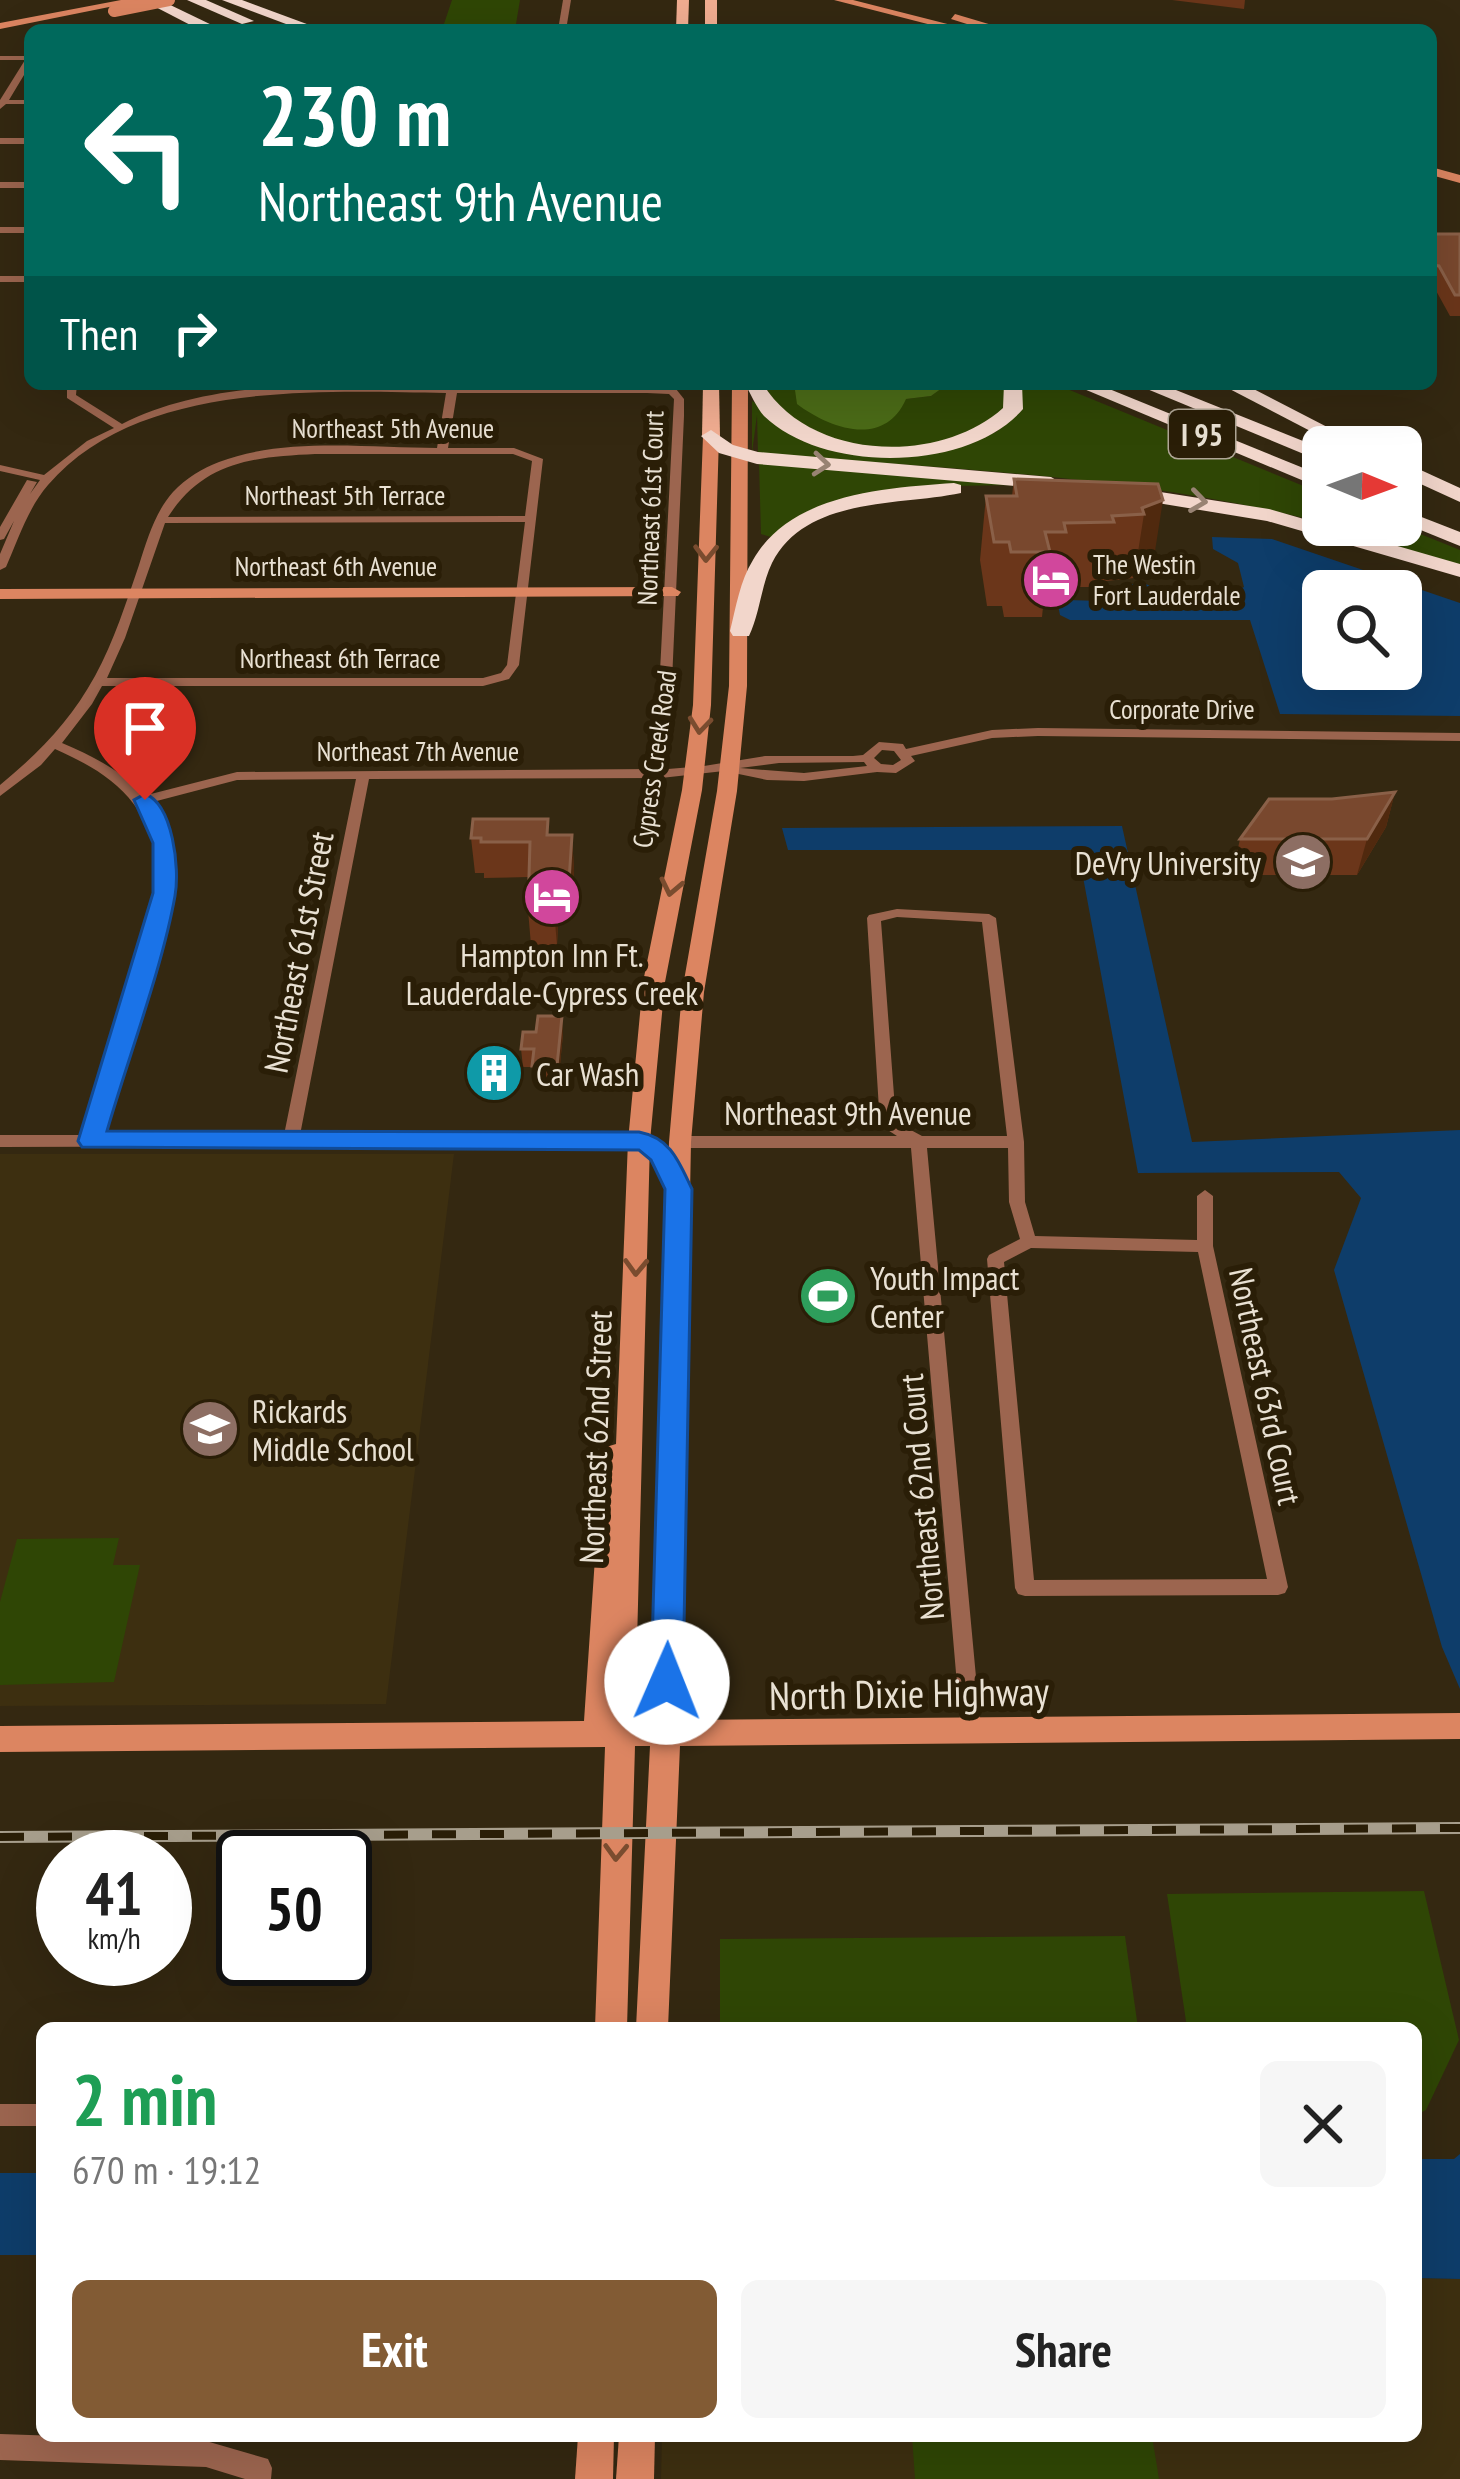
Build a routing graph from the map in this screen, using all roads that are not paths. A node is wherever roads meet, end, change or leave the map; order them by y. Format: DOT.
graph roads {
  1 [pos="147,0"];
  2 [pos="168,0"];
  3 [pos="194,0"];
  4 [pos="213,0"];
  5 [pos="229,0"];
  6 [pos="838,0"];
  7 [pos="886,0"];
  8 [pos="112,8"];
  9 [pos="198,24"];
  10 [pos="209,24"];
  11 [pos="227,24"];
  12 [pos="254,24"];
  13 [pos="273,24"];
  14 [pos="299,24"];
  15 [pos="940,24"];
  16 [pos="976,24"];
  17 [pos="0,28"];
  18 [pos="24,69"];
  19 [pos="2,105"];
  20 [pos="72,390"];
  21 [pos="293,390"];
  22 [pos="452,390"];
  23 [pos="617,390"];
  24 [pos="711,390"];
  25 [pos="740,390"];
  26 [pos="757,390"];
  27 [pos="1013,390"];
  28 [pos="1097,390"];
  29 [pos="1121,390"];
  30 [pos="1159,390"];
  31 [pos="1183,390"];
  32 [pos="1241,390"];
  33 [pos="204,395"];
  34 [pos="1314,426"];
  35 [pos="119,427"];
  36 [pos="711,436"];
  37 [pos="1302,438"];
  38 [pos="1302,448"];
  39 [pos="442,451"];
  40 [pos="740,455"];
  41 [pos="1302,464"];
  42 [pos="0,468"];
  43 [pos="1302,474"];
  44 [pos="42,477"];
  45 [pos="1422,478"];
  46 [pos="1422,484"];
  47 [pos="1086,489"];
  48 [pos="1422,497"];
  49 [pos="1460,498"];
  50 [pos="1460,512"];
  51 [pos="1422,514"];
  52 [pos="530,519"];
  53 [pos="160,520"];
  54 [pos="1422,524"];
  55 [pos="1460,529"];
  56 [pos="0,537"];
  57 [pos="1460,540"];
  58 [pos="0,567"];
  59 [pos="1460,571"];
  60 [pos="0,593"];
  61 [pos="521,597"];
  62 [pos="132,598"];
  63 [pos="672,598"];
  64 [pos="0,604"];
  65 [pos="741,632"];
  66 [pos="102,682"];
  67 [pos="1460,737"];
  68 [pos="56,745"];
  69 [pos="907,753"];
  70 [pos="872,763"];
  71 [pos="729,770"];
  72 [pos="694,772"];
  73 [pos="661,774"];
  74 [pos="363,775"];
  75 [pos="0,792"];
  76 [pos="145,800"];
  77 [pos="645,1079"];
  78 [pos="0,1141"];
  79 [pos="91,1141"];
  80 [pos="639,1141"];
  81 [pos="918,1141"];
  82 [pos="291,1142"];
  83 [pos="680,1142"];
  84 [pos="1016,1142"];
  85 [pos="679,1189"];
  86 [pos="1205,1196"];
  87 [pos="1029,1242"];
  88 [pos="1205,1246"];
  89 [pos="1460,1726"];
  90 [pos="971,1731"];
  91 [pos="610,1735"];
  92 [pos="666,1736"];
  93 [pos="0,1739"];
  94 [pos="611,2022"];
  95 [pos="652,2022"];
  96 [pos="0,2115"];
  97 [pos="36,2115"];
  98 [pos="596,2442"];
  99 [pos="637,2442"];
  100 [pos="0,2447"];
  101 [pos="259,2473"];
  102 [pos="594,2479"];
  103 [pos="635,2479"];
  1 -- 8 [label="main road, bridge"];
  1 -- 9 [label="highway"];
  1 -- 10 [label="highway"];
  2 -- 8 [label="main road, bridge"];
  2 -- 11 [label="highway"];
  3 -- 12 [label="highway"];
  4 -- 13 [label="highway"];
  5 -- 14 [label="highway"];
  6 -- 15 [label="main road"];
  7 -- 16 [label="main road"];
  8 -- 17 [label="main road"];
  18 -- 19 [label="street"];
  20 -- 35 [label="street"];
  21 -- 33 [label="street"];
  22 -- 39 [label="street"];
  23 -- 63 [label="street, Northeast 61st Court"];
  24 -- 36 [label="main road, Cypress Creek Road"];
  25 -- 40 [label="main road"];
  26 -- 27 [label="highway"];
  28 -- 43 [label="highway, I 95"];
  29 -- 41 [label="highway"];
  30 -- 38 [label="highway"];
  31 -- 37 [label="highway, I 95"];
  32 -- 34 [label="highway"];
  33 -- 35 [label="street"];
  35 -- 44 [label="street"];
  36 -- 40 [label="highway"];
  36 -- 72 [label="main road, Cypress Creek Road, one-way"];
  39 -- 52 [label="street, Northeast 5th Avenue"];
  39 -- 53 [label="street, Northeast 5th Avenue"];
  40 -- 47 [label="highway, one-way"];
  40 -- 65 [label="main road"];
  42 -- 44 [label="street"];
  44 -- 56 [label="street"];
  44 -- 58 [label="street"];
  45 -- 49 [label="highway"];
  46 -- 49 [label="highway"];
  47 -- 59 [label="highway, one-way"];
  47 -- 65 [label="highway"];
  48 -- 50 [label="highway"];
  51 -- 55 [label="highway"];
  52 -- 53 [label="street, Northeast 5th Terrace"];
  52 -- 61 [label="street"];
  53 -- 62 [label="street"];
  54 -- 57 [label="highway"];
  60 -- 62 [label="main road, Northeast 6th Avenue"];
  61 -- 62 [label="main road, Northeast 6th Avenue"];
  61 -- 63 [label="main road, Northeast 6th Avenue"];
  61 -- 66 [label="street, Northeast 6th Terrace"];
  62 -- 64 [label="main road, Northeast 6th Avenue"];
  62 -- 66 [label="street"];
  63 -- 73 [label="street, Northeast 61st Court"];
  65 -- 71 [label="main road"];
  66 -- 68 [label="street"];
  67 -- 69 [label="street, Corporate Drive"];
  68 -- 75 [label="street"];
  68 -- 76 [label="street"];
  69 -- 70 [label="street"];
  69 -- 70 [label="street"];
  70 -- 71 [label="street"];
  71 -- 72 [label="street"];
  71 -- 83 [label="main road"];
  72 -- 73 [label="street, Northeast 7th Avenue"];
  72 -- 77 [label="main road, Cypress Creek Road, one-way"];
  73 -- 74 [label="street, Northeast 7th Avenue"];
  74 -- 76 [label="street, Northeast 7th Avenue"];
  74 -- 82 [label="street, Northeast 61st Street"];
  76 -- 79 [label="street"];
  77 -- 80 [label="main road, Cypress Creek Road"];
  77 -- 83 [label="main road"];
  78 -- 79 [label="street"];
  79 -- 82 [label="street"];
  80 -- 82 [label="street"];
  80 -- 85 [label="main road"];
  80 -- 91 [label="main road, Northeast 62nd Street, one-way"];
  81 -- 83 [label="street, Northeast 9th Avenue"];
  81 -- 84 [label="street, Northeast 9th Avenue"];
  81 -- 84 [label="street"];
  81 -- 90 [label="street, Northeast 62nd Court"];
  83 -- 85 [label="main road"];
  84 -- 87 [label="street"];
  85 -- 92 [label="main road"];
  86 -- 88 [label="street, Northeast 63rd Court"];
  87 -- 88 [label="street"];
  87 -- 88 [label="street, Northeast 63rd Court"];
  89 -- 90 [label="main road, North Dixie Highway"];
  90 -- 92 [label="main road, North Dixie Highway"];
  91 -- 92 [label="main road, North Dixie Highway"];
  91 -- 93 [label="main road, North Dixie Highway"];
  91 -- 94 [label="main road, one-way"];
  92 -- 95 [label="main road"];
  96 -- 97 [label="street"];
  98 -- 102 [label="main road"];
  99 -- 103 [label="main road"];
  100 -- 101 [label="street"];
}
